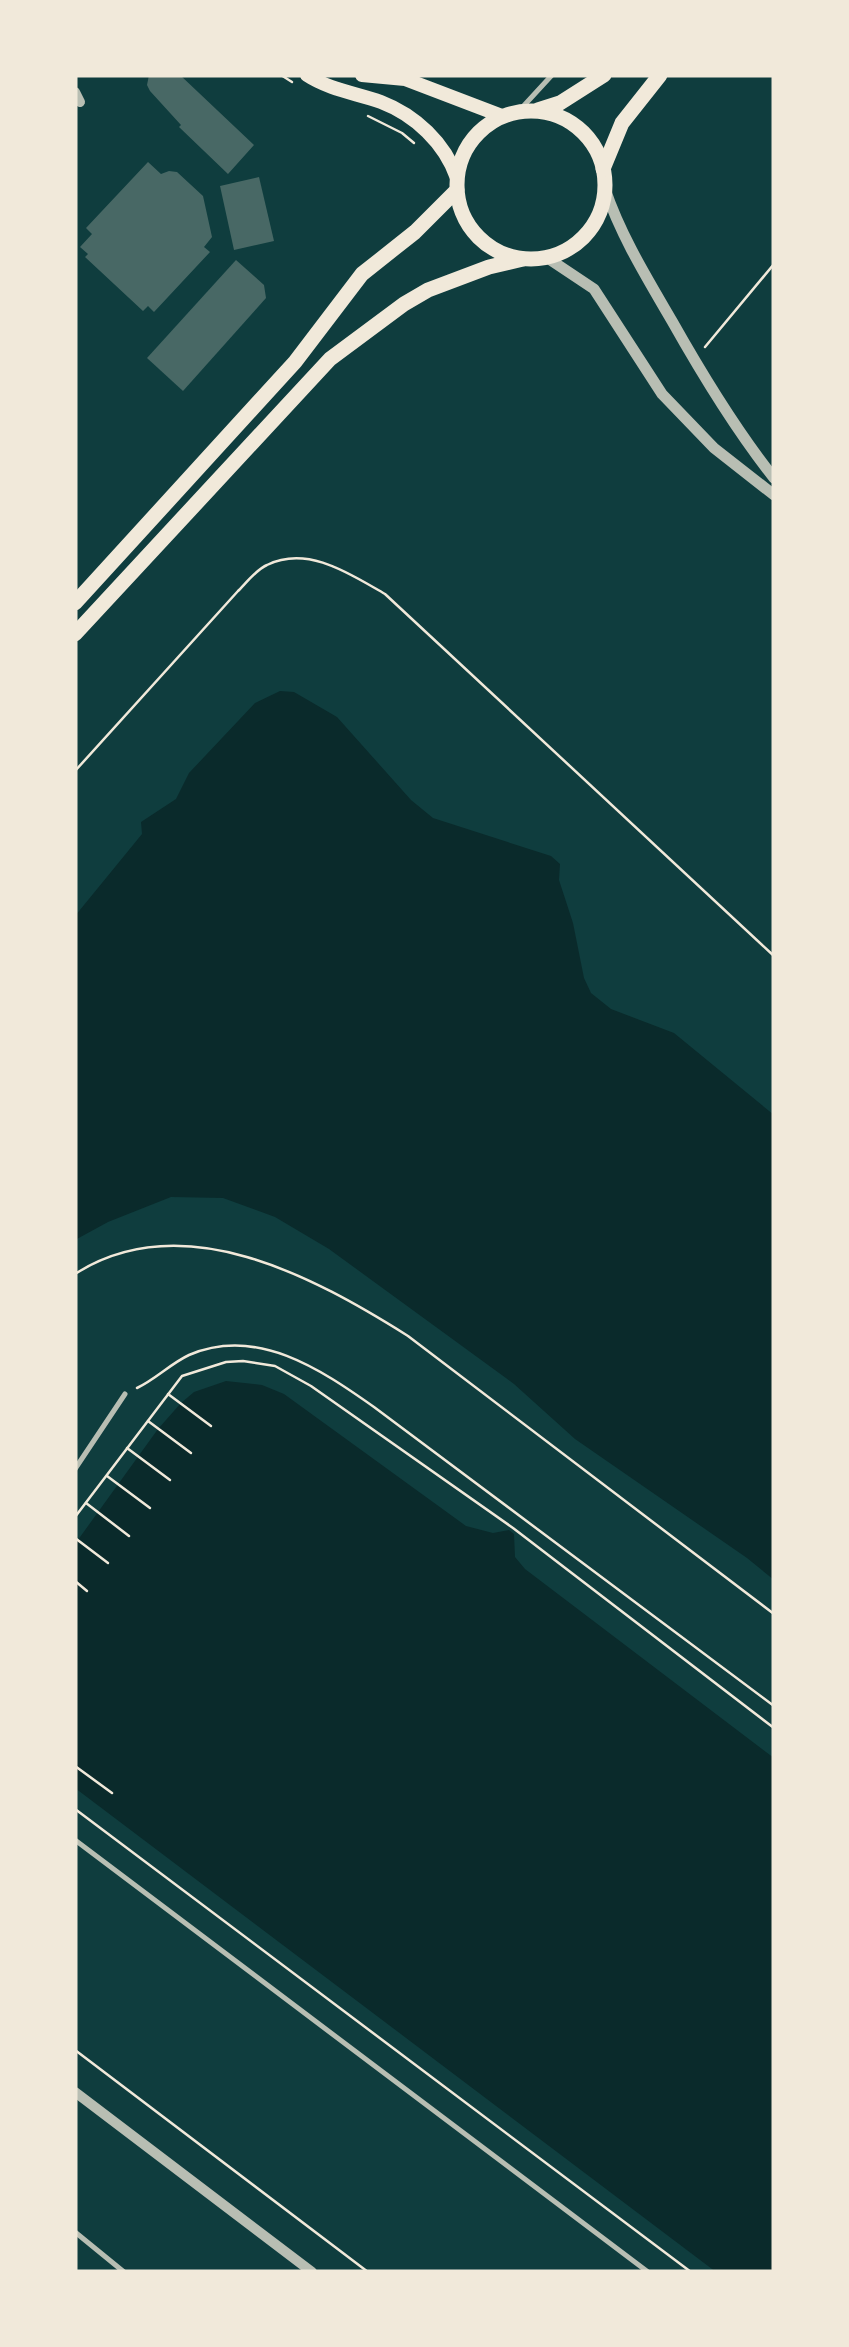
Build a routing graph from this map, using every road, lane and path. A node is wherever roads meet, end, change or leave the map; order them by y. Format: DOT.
graph roads {
  1 [pos="307,75"];
  2 [pos="362,75"];
  3 [pos="552,75"];
  4 [pos="604,75"];
  5 [pos="660,75"];
  6 [pos="518,113"];
  7 [pos="603,169"];
  8 [pos="457,184"];
  9 [pos="605,189"];
  10 [pos="523,258"];
  11 [pos="546,258"];
  12 [pos="774,264"];
  13 [pos="694,358"];
  14 [pos="774,478"];
  15 [pos="774,495"];
  16 [pos="75,603"];
  17 [pos="75,634"];
  18 [pos="75,771"];
  19 [pos="774,956"];
  20 [pos="75,1274"];
  21 [pos="167,1392"];
  22 [pos="125,1394"];
  23 [pos="146,1420"];
  24 [pos="212,1426"];
  25 [pos="126,1447"];
  26 [pos="191,1453"];
  27 [pos="75,1469"];
  28 [pos="106,1475"];
  29 [pos="170,1480"];
  30 [pos="85,1503"];
  31 [pos="150,1508"];
  32 [pos="75,1517"];
  33 [pos="129,1536"];
  34 [pos="75,1538"];
  35 [pos="108,1563"];
  36 [pos="75,1581"];
  37 [pos="87,1590"];
  38 [pos="774,1614"];
  39 [pos="774,1706"];
  40 [pos="774,1728"];
  41 [pos="75,1766"];
  42 [pos="112,1793"];
  43 [pos="75,1809"];
  44 [pos="75,1840"];
  45 [pos="75,2050"];
  46 [pos="75,2092"];
  47 [pos="75,2232"];
  48 [pos="124,2272"];
  49 [pos="312,2272"];
  50 [pos="368,2272"];
  51 [pos="648,2272"];
  52 [pos="691,2272"];
  1 -- 8 [label="main road"];
  2 -- 6 [label="main road"];
  3 -- 6 [label="lane"];
  4 -- 6 [label="main road"];
  5 -- 7 [label="main road"];
  6 -- 7 [label="main road"];
  6 -- 8 [label="main road"];
  7 -- 9 [label="main road"];
  8 -- 10 [label="main road"];
  8 -- 16 [label="main road"];
  9 -- 11 [label="main road"];
  9 -- 13 [label="street"];
  10 -- 11 [label="main road"];
  10 -- 17 [label="main road"];
  11 -- 15 [label="street"];
  12 -- 13 [label="path"];
  13 -- 14 [label="street"];
  18 -- 19 [label="path"];
  20 -- 38 [label="path"];
  21 -- 23 [label="path"];
  21 -- 24 [label="path"];
  21 -- 40 [label="path"];
  22 -- 27 [label="lane"];
  22 -- 39 [label="path"];
  23 -- 25 [label="path"];
  23 -- 26 [label="path"];
  25 -- 28 [label="path"];
  25 -- 29 [label="path"];
  28 -- 30 [label="path"];
  28 -- 31 [label="path"];
  30 -- 32 [label="path"];
  30 -- 33 [label="path"];
  34 -- 35 [label="path"];
  36 -- 37 [label="path"];
  41 -- 42 [label="path"];
  43 -- 52 [label="path"];
  44 -- 51 [label="lane"];
  45 -- 50 [label="path"];
  46 -- 49 [label="street"];
  47 -- 48 [label="lane"];
}
